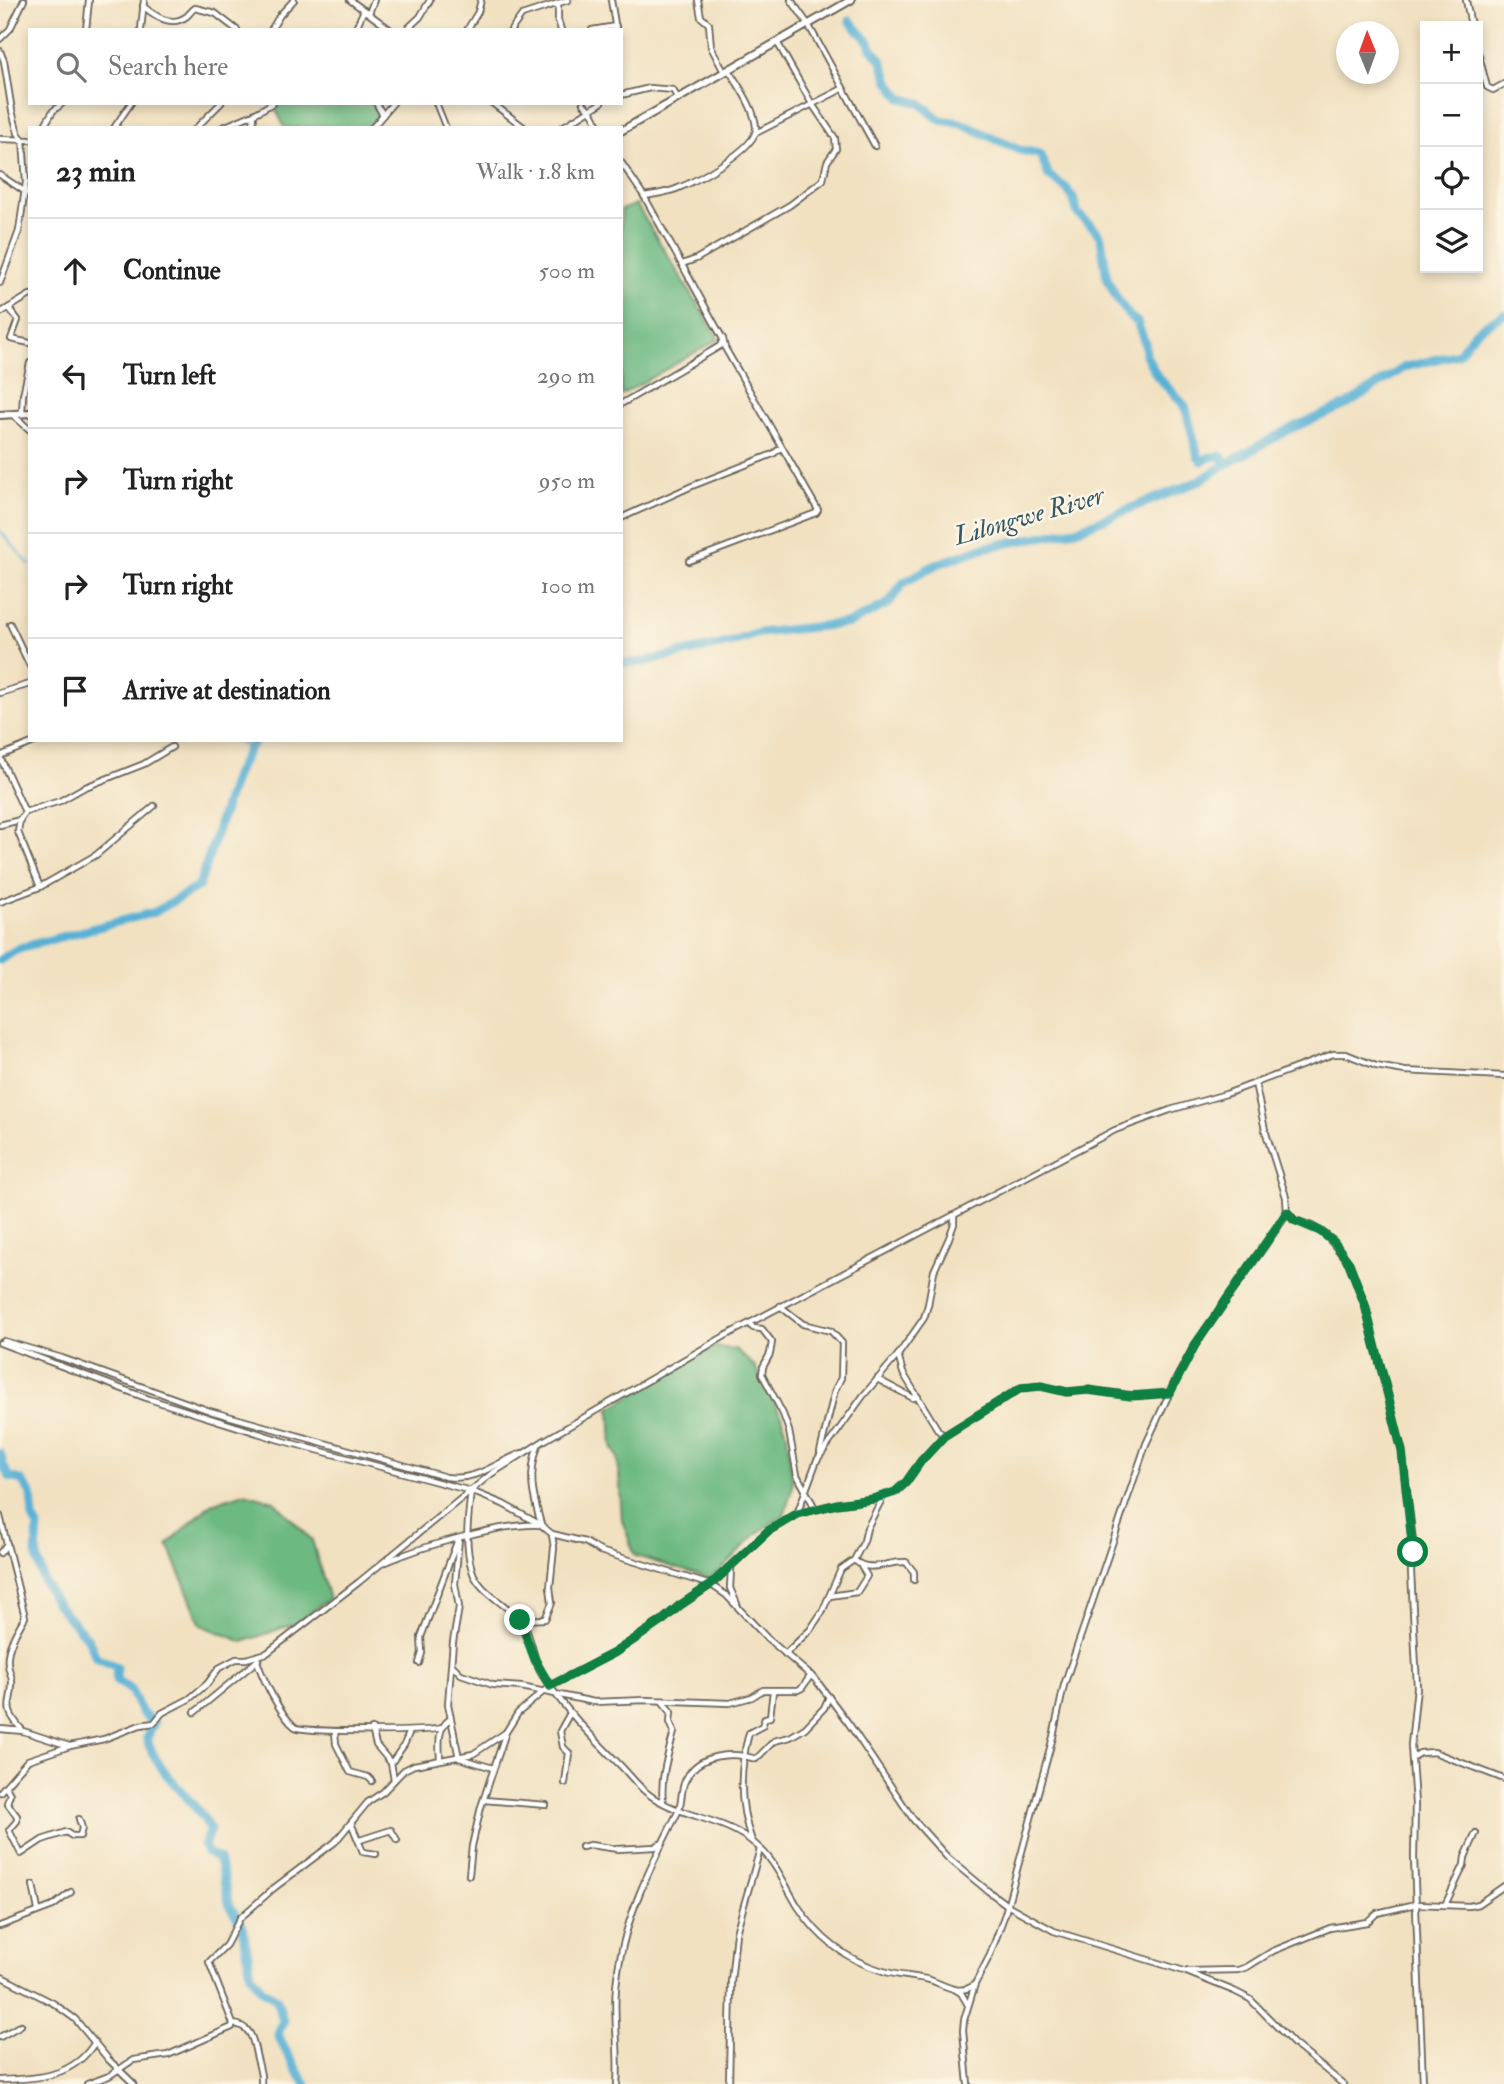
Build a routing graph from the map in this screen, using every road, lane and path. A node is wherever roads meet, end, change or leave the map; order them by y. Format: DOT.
graph roads {
  1 [pos="24,0"];
  2 [pos="89,0"];
  3 [pos="294,0"];
  4 [pos="349,0"];
  5 [pos="374,0"];
  6 [pos="430,0"];
  7 [pos="481,0"];
  8 [pos="568,0"];
  9 [pos="611,0"];
  10 [pos="698,0"];
  11 [pos="791,0"];
  12 [pos="851,0"];
  13 [pos="1466,0"];
  14 [pos="144,3"];
  15 [pos="558,3"];
  16 [pos="367,12"];
  17 [pos="1470,21"];
  18 [pos="808,24"];
  19 [pos="86,28"];
  20 [pos="141,28"];
  21 [pos="234,28"];
  22 [pos="273,28"];
  23 [pos="358,28"];
  24 [pos="388,28"];
  25 [pos="408,28"];
  26 [pos="468,28"];
  27 [pos="512,28"];
  28 [pos="560,28"];
  29 [pos="616,28"];
  30 [pos="0,38"];
  31 [pos="777,42"];
  32 [pos="0,51"];
  33 [pos="727,71"];
  34 [pos="1483,71"];
  35 [pos="1504,84"];
  36 [pos="842,89"];
  37 [pos="623,95"];
  38 [pos="678,99"];
  39 [pos="812,104"];
  40 [pos="60,105"];
  41 [pos="130,105"];
  42 [pos="219,105"];
  43 [pos="270,105"];
  44 [pos="377,105"];
  45 [pos="391,105"];
  46 [pos="437,105"];
  47 [pos="495,105"];
  48 [pos="585,105"];
  49 [pos="598,105"];
  50 [pos="590,110"];
  51 [pos="254,114"];
  52 [pos="383,115"];
  53 [pos="44,126"];
  54 [pos="115,126"];
  55 [pos="198,126"];
  56 [pos="226,126"];
  57 [pos="253,126"];
  58 [pos="374,126"];
  59 [pos="445,126"];
  60 [pos="522,126"];
  61 [pos="564,126"];
  62 [pos="599,126"];
  63 [pos="623,130"];
  64 [pos="755,133"];
  65 [pos="0,139"];
  66 [pos="28,139"];
  67 [pos="875,146"];
  68 [pos="623,165"];
  69 [pos="0,175"];
  70 [pos="28,188"];
  71 [pos="23,191"];
  72 [pos="28,194"];
  73 [pos="644,196"];
  74 [pos="681,264"];
  75 [pos="0,283"];
  76 [pos="28,296"];
  77 [pos="9,308"];
  78 [pos="0,313"];
  79 [pos="723,339"];
  80 [pos="28,343"];
  81 [pos="28,372"];
  82 [pos="623,403"];
  83 [pos="26,413"];
  84 [pos="12,414"];
  85 [pos="0,415"];
  86 [pos="28,428"];
  87 [pos="781,448"];
  88 [pos="623,517"];
  89 [pos="689,561"];
  90 [pos="10,624"];
  91 [pos="28,662"];
  92 [pos="28,685"];
  93 [pos="0,692"];
  94 [pos="34,742"];
  95 [pos="172,747"];
  96 [pos="0,756"];
  97 [pos="154,806"];
  98 [pos="25,812"];
  99 [pos="20,820"];
  100 [pos="0,825"];
  101 [pos="40,887"];
  102 [pos="0,902"];
  103 [pos="1504,1076"];
  104 [pos="1255,1083"];
  105 [pos="1287,1212"];
  106 [pos="954,1216"];
  107 [pos="780,1306"];
  108 [pos="750,1323"];
  109 [pos="0,1341"];
  110 [pos="898,1354"];
  111 [pos="877,1379"];
  112 [pos="1170,1393"];
  113 [pos="918,1397"];
  114 [pos="944,1436"];
  115 [pos="538,1445"];
  116 [pos="531,1449"];
  117 [pos="817,1460"];
  118 [pos="471,1491"];
  119 [pos="805,1491"];
  120 [pos="883,1497"];
  121 [pos="815,1508"];
  122 [pos="797,1514"];
  123 [pos="0,1516"];
  124 [pos="541,1525"];
  125 [pos="552,1534"];
  126 [pos="466,1536"];
  127 [pos="459,1538"];
  128 [pos="7,1543"];
  129 [pos="0,1553"];
  130 [pos="854,1560"];
  131 [pos="380,1565"];
  132 [pos="733,1565"];
  133 [pos="859,1565"];
  134 [pos="914,1580"];
  135 [pos="710,1585"];
  136 [pos="830,1596"];
  137 [pos="738,1607"];
  138 [pos="520,1620"];
  139 [pos="267,1653"];
  140 [pos="785,1654"];
  141 [pos="257,1661"];
  142 [pos="419,1663"];
  143 [pos="452,1665"];
  144 [pos="811,1675"];
  145 [pos="550,1686"];
  146 [pos="543,1691"];
  147 [pos="773,1691"];
  148 [pos="555,1693"];
  149 [pos="829,1697"];
  150 [pos="661,1701"];
  151 [pos="195,1712"];
  152 [pos="570,1713"];
  153 [pos="450,1719"];
  154 [pos="442,1728"];
  155 [pos="0,1729"];
  156 [pos="372,1730"];
  157 [pos="23,1731"];
  158 [pos="410,1731"];
  159 [pos="335,1732"];
  160 [pos="506,1732"];
  161 [pos="69,1746"];
  162 [pos="742,1756"];
  163 [pos="459,1758"];
  164 [pos="1412,1758"];
  165 [pos="440,1759"];
  166 [pos="391,1763"];
  167 [pos="494,1768"];
  168 [pos="1504,1779"];
  169 [pos="394,1780"];
  170 [pos="372,1781"];
  171 [pos="565,1783"];
  172 [pos="6,1787"];
  173 [pos="0,1792"];
  174 [pos="484,1800"];
  175 [pos="663,1802"];
  176 [pos="547,1805"];
  177 [pos="679,1811"];
  178 [pos="79,1819"];
  179 [pos="351,1823"];
  180 [pos="1476,1832"];
  181 [pos="360,1840"];
  182 [pos="397,1840"];
  183 [pos="753,1842"];
  184 [pos="660,1844"];
  185 [pos="582,1847"];
  186 [pos="760,1849"];
  187 [pos="376,1854"];
  188 [pos="469,1875"];
  189 [pos="33,1885"];
  190 [pos="1504,1886"];
  191 [pos="71,1892"];
  192 [pos="1416,1903"];
  193 [pos="1007,1905"];
  194 [pos="1445,1905"];
  195 [pos="38,1910"];
  196 [pos="0,1926"];
  197 [pos="1184,1971"];
  198 [pos="0,1976"];
  199 [pos="975,1984"];
  200 [pos="955,1990"];
  201 [pos="968,2006"];
  202 [pos="233,2024"];
  203 [pos="21,2025"];
  204 [pos="0,2037"];
  205 [pos="95,2042"];
  206 [pos="120,2071"];
  207 [pos="0,2080"];
  208 [pos="87,2084"];
  209 [pos="134,2084"];
  210 [pos="261,2084"];
  211 [pos="617,2084"];
  212 [pos="729,2084"];
  213 [pos="968,2084"];
  214 [pos="1343,2084"];
  215 [pos="1423,2084"];
  1 -- 30 [label="street"];
  2 -- 19 [label="street"];
  3 -- 22 [label="street"];
  4 -- 16 [label="street"];
  5 -- 16 [label="street"];
  6 -- 25 [label="street"];
  7 -- 26 [label="street"];
  8 -- 15 [label="street"];
  9 -- 29 [label="street"];
  10 -- 33 [label="street"];
  11 -- 18 [label="street"];
  12 -- 18 [label="main road"];
  13 -- 17 [label="street"];
  14 -- 20 [label="street"];
  14 -- 21 [label="street"];
  15 -- 27 [label="street"];
  15 -- 28 [label="street"];
  16 -- 23 [label="street"];
  16 -- 24 [label="street"];
  18 -- 31 [label="main road"];
  18 -- 36 [label="street"];
  31 -- 33 [label="main road"];
  31 -- 39 [label="street"];
  32 -- 66 [label="street"];
  33 -- 38 [label="main road"];
  33 -- 64 [label="street"];
  34 -- 35 [label="street"];
  36 -- 39 [label="street"];
  36 -- 67 [label="street"];
  37 -- 38 [label="street"];
  38 -- 63 [label="main road"];
  39 -- 64 [label="street"];
  39 -- 74 [label="street"];
  40 -- 53 [label="street"];
  41 -- 54 [label="street"];
  42 -- 55 [label="street"];
  43 -- 51 [label="street"];
  44 -- 52 [label="street"];
  45 -- 52 [label="street"];
  46 -- 59 [label="street"];
  47 -- 60 [label="street"];
  48 -- 50 [label="street"];
  49 -- 50 [label="street"];
  50 -- 61 [label="street"];
  50 -- 62 [label="street"];
  51 -- 56 [label="street"];
  51 -- 57 [label="street"];
  52 -- 58 [label="street"];
  64 -- 73 [label="street"];
  65 -- 66 [label="street"];
  66 -- 71 [label="street"];
  68 -- 73 [label="street"];
  69 -- 71 [label="street"];
  70 -- 71 [label="street"];
  71 -- 72 [label="street"];
  71 -- 75 [label="street"];
  73 -- 74 [label="street"];
  74 -- 79 [label="street"];
  76 -- 77 [label="street"];
  77 -- 78 [label="street"];
  77 -- 80 [label="street"];
  79 -- 82 [label="street"];
  79 -- 87 [label="street"];
  81 -- 83 [label="street"];
  83 -- 84 [label="main road"];
  84 -- 85 [label="main road"];
  84 -- 86 [label="street"];
  87 -- 88 [label="street"];
  87 -- 89 [label="street"];
  90 -- 91 [label="street"];
  92 -- 93 [label="street"];
  94 -- 96 [label="street"];
  95 -- 98 [label="street"];
  96 -- 98 [label="street"];
  97 -- 101 [label="street"];
  98 -- 99 [label="street"];
  99 -- 100 [label="street"];
  99 -- 101 [label="street"];
  101 -- 102 [label="street"];
  103 -- 104 [label="street"];
  104 -- 105 [label="street"];
  104 -- 106 [label="street"];
  105 -- 112 [label="street"];
  105 -- 164 [label="street"];
  106 -- 107 [label="street"];
  106 -- 110 [label="street"];
  107 -- 108 [label="street"];
  107 -- 117 [label="street"];
  108 -- 115 [label="street"];
  108 -- 119 [label="street"];
  109 -- 116 [label="street"];
  109 -- 118 [label="street"];
  110 -- 111 [label="street"];
  110 -- 113 [label="street"];
  111 -- 113 [label="street"];
  111 -- 117 [label="street"];
  112 -- 114 [label="street"];
  112 -- 193 [label="street"];
  113 -- 114 [label="street"];
  114 -- 120 [label="street"];
  115 -- 116 [label="street"];
  115 -- 124 [label="street"];
  116 -- 118 [label="street"];
  117 -- 119 [label="street"];
  118 -- 124 [label="street"];
  118 -- 126 [label="street"];
  118 -- 131 [label="street"];
  119 -- 121 [label="street"];
  119 -- 122 [label="street"];
  120 -- 121 [label="street"];
  120 -- 130 [label="street"];
  121 -- 122 [label="street"];
  122 -- 132 [label="street"];
  123 -- 128 [label="street"];
  124 -- 125 [label="street"];
  124 -- 126 [label="street"];
  125 -- 135 [label="street"];
  125 -- 138 [label="street"];
  126 -- 127 [label="street"];
  126 -- 138 [label="street"];
  127 -- 131 [label="street"];
  127 -- 142 [label="street"];
  127 -- 143 [label="street"];
  128 -- 129 [label="street"];
  128 -- 157 [label="street"];
  130 -- 133 [label="street"];
  130 -- 136 [label="street"];
  131 -- 139 [label="street"];
  132 -- 135 [label="street"];
  132 -- 137 [label="street"];
  133 -- 134 [label="street"];
  133 -- 136 [label="street"];
  135 -- 137 [label="street"];
  135 -- 145 [label="street"];
  136 -- 140 [label="street"];
  137 -- 140 [label="street"];
  138 -- 145 [label="street"];
  139 -- 141 [label="street"];
  139 -- 161 [label="street"];
  140 -- 144 [label="street"];
  141 -- 151 [label="street"];
  141 -- 159 [label="street"];
  143 -- 146 [label="street"];
  143 -- 153 [label="street"];
  144 -- 147 [label="street"];
  144 -- 149 [label="street"];
  145 -- 146 [label="street"];
  145 -- 148 [label="street"];
  146 -- 148 [label="street"];
  146 -- 160 [label="street"];
  147 -- 150 [label="street"];
  147 -- 162 [label="street"];
  148 -- 150 [label="street"];
  148 -- 152 [label="street"];
  149 -- 162 [label="street"];
  149 -- 193 [label="street"];
  150 -- 175 [label="street"];
  152 -- 171 [label="street"];
  152 -- 175 [label="street"];
  153 -- 154 [label="street"];
  153 -- 163 [label="street"];
  154 -- 158 [label="street"];
  154 -- 165 [label="street"];
  155 -- 157 [label="street"];
  156 -- 158 [label="street"];
  156 -- 159 [label="street"];
  156 -- 166 [label="street"];
  157 -- 161 [label="street"];
  158 -- 166 [label="street"];
  159 -- 170 [label="street"];
  160 -- 163 [label="street"];
  160 -- 167 [label="street"];
  161 -- 172 [label="street"];
  162 -- 177 [label="street"];
  162 -- 183 [label="street"];
  163 -- 165 [label="street"];
  163 -- 167 [label="street"];
  164 -- 168 [label="street"];
  164 -- 192 [label="street"];
  165 -- 169 [label="street"];
  166 -- 169 [label="street"];
  167 -- 174 [label="street"];
  169 -- 179 [label="street"];
  172 -- 173 [label="street"];
  172 -- 178 [label="street"];
  174 -- 176 [label="street"];
  174 -- 188 [label="street"];
  175 -- 177 [label="street"];
  177 -- 183 [label="street"];
  177 -- 184 [label="street"];
  179 -- 181 [label="street"];
  179 -- 202 [label="street"];
  180 -- 194 [label="street"];
  181 -- 182 [label="street"];
  181 -- 187 [label="street"];
  183 -- 186 [label="street"];
  184 -- 185 [label="street"];
  184 -- 211 [label="street"];
  186 -- 200 [label="street"];
  186 -- 212 [label="street"];
  189 -- 195 [label="street"];
  190 -- 194 [label="street"];
  191 -- 195 [label="street"];
  192 -- 194 [label="street"];
  192 -- 197 [label="street"];
  192 -- 215 [label="street"];
  193 -- 197 [label="street"];
  193 -- 199 [label="street"];
  195 -- 196 [label="street"];
  197 -- 214 [label="street"];
  198 -- 205 [label="street"];
  199 -- 200 [label="street"];
  199 -- 201 [label="street"];
  200 -- 201 [label="street"];
  201 -- 213 [label="street"];
  202 -- 206 [label="street"];
  202 -- 210 [label="street"];
  203 -- 204 [label="street"];
  205 -- 206 [label="street"];
  205 -- 207 [label="street"];
  206 -- 208 [label="street"];
  206 -- 209 [label="street"];
}
